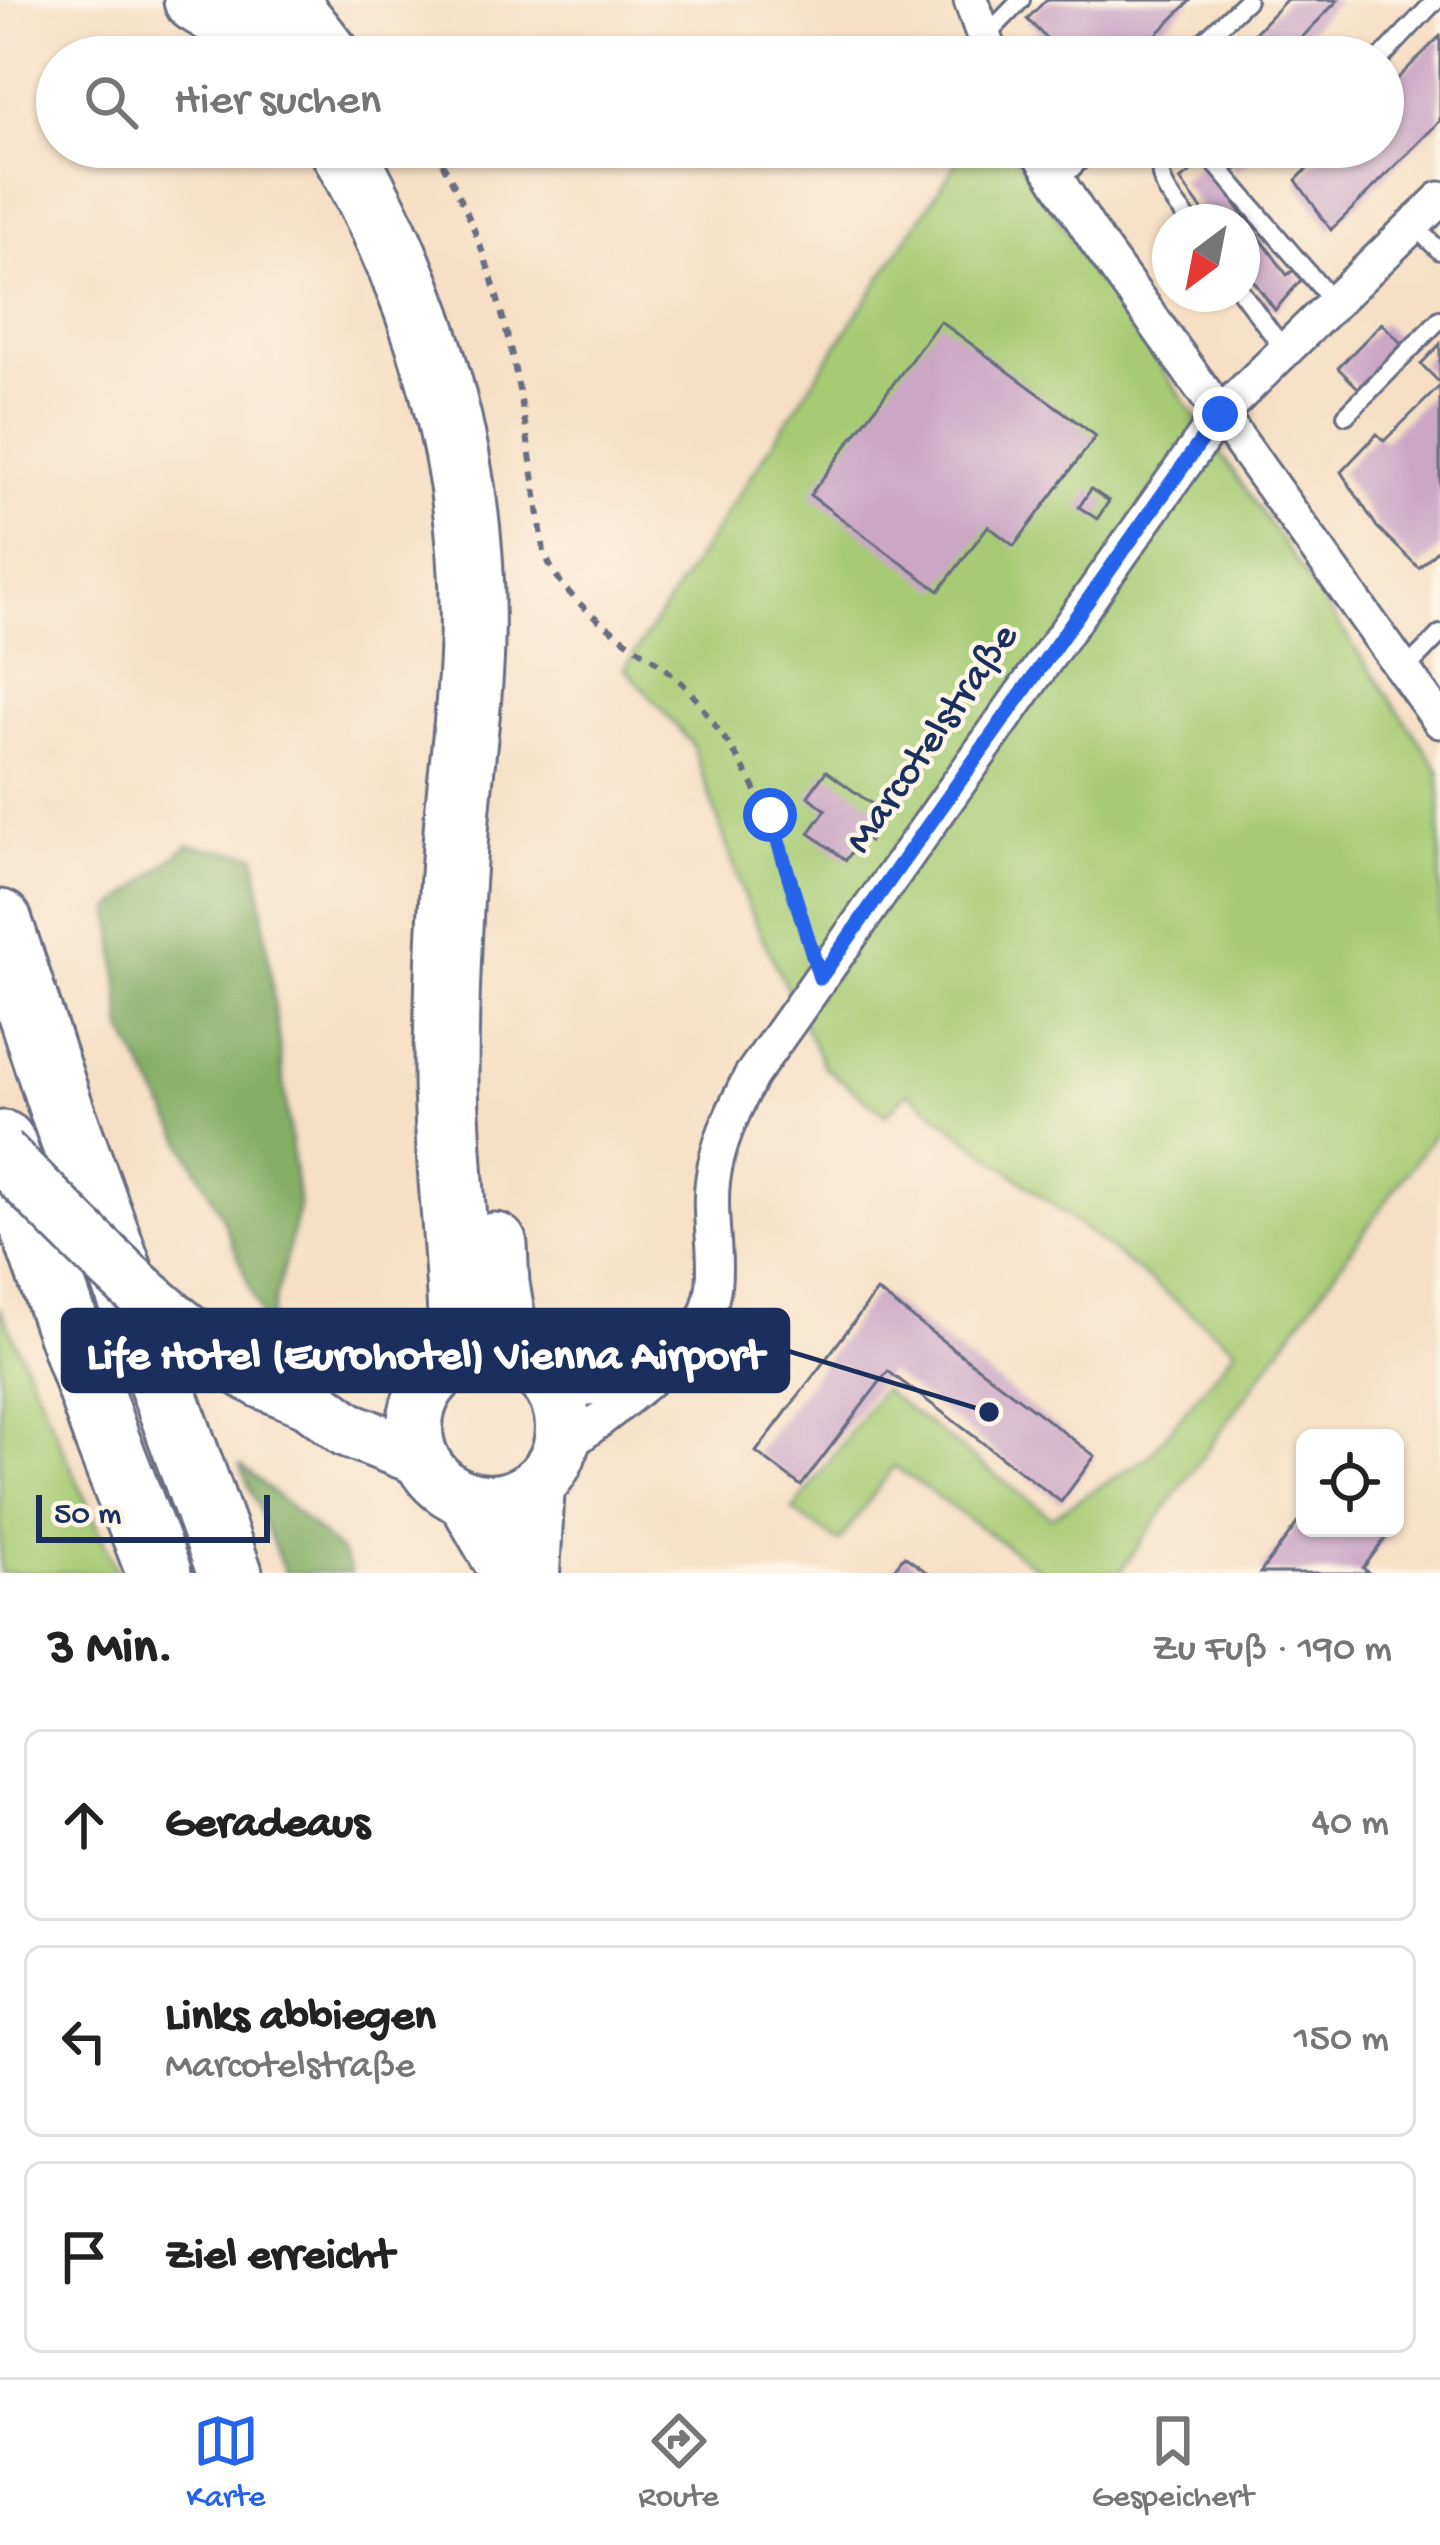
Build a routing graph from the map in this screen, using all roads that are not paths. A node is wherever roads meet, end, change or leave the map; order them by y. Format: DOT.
graph roads {
  1 [pos="196,0"];
  2 [pos="284,0"];
  3 [pos="971,0"];
  4 [pos="1021,0"];
  5 [pos="1247,0"];
  6 [pos="1436,0"];
  7 [pos="251,36"];
  8 [pos="312,36"];
  9 [pos="983,36"];
  10 [pos="996,36"];
  11 [pos="1208,36"];
  12 [pos="1402,36"];
  13 [pos="353,168"];
  14 [pos="400,168"];
  15 [pos="1048,168"];
  16 [pos="1072,168"];
  17 [pos="1161,168"];
  18 [pos="1219,168"];
  19 [pos="1057,183"];
  20 [pos="1440,200"];
  21 [pos="1176,204"];
  22 [pos="1413,225"];
  23 [pos="1440,251"];
  24 [pos="1334,303"];
  25 [pos="1256,312"];
  26 [pos="1440,320"];
  27 [pos="1285,351"];
  28 [pos="1220,414"];
  29 [pos="1346,415"];
  30 [pos="1440,634"];
  31 [pos="1404,671"];
  32 [pos="1440,721"];
  33 [pos="0,922"];
  34 [pos="0,1136"];
  35 [pos="0,1154"];
  36 [pos="487,1375"];
  37 [pos="645,1380"];
  38 [pos="287,1391"];
  39 [pos="421,1458"];
  40 [pos="548,1468"];
  41 [pos="465,1498"];
  42 [pos="159,1573"];
  43 [pos="230,1573"];
  44 [pos="508,1573"];
  45 [pos="532,1573"];
  1 -- 7 [label="highway"];
  2 -- 8 [label="highway"];
  3 -- 9 [label="street"];
  4 -- 10 [label="lane"];
  5 -- 11 [label="lane"];
  6 -- 12 [label="lane"];
  13 -- 36 [label="highway"];
  14 -- 36 [label="highway"];
  15 -- 19 [label="street"];
  16 -- 19 [label="lane"];
  17 -- 21 [label="lane"];
  18 -- 24 [label="lane"];
  19 -- 28 [label="street"];
  20 -- 22 [label="street, Marcotelstraße"];
  22 -- 23 [label="lane"];
  22 -- 24 [label="street, Marcotelstraße"];
  24 -- 27 [label="street, Marcotelstraße"];
  25 -- 27 [label="lane"];
  26 -- 29 [label="lane"];
  27 -- 28 [label="street, Marcotelstraße"];
  28 -- 31 [label="street"];
  28 -- 37 [label="street, Marcotelstraße"];
  30 -- 31 [label="lane"];
  31 -- 32 [label="street"];
  33 -- 43 [label="highway"];
  34 -- 42 [label="highway"];
  35 -- 38 [label="main road, bridge"];
  36 -- 37 [label="street"];
  36 -- 38 [label="main road"];
  36 -- 39 [label="main road"];
  36 -- 40 [label="main road"];
  37 -- 40 [label="street, Marcotelstraße"];
  38 -- 39 [label="main road"];
  39 -- 41 [label="main road"];
  40 -- 41 [label="main road"];
  40 -- 45 [label="main road"];
  41 -- 44 [label="main road"];
}
